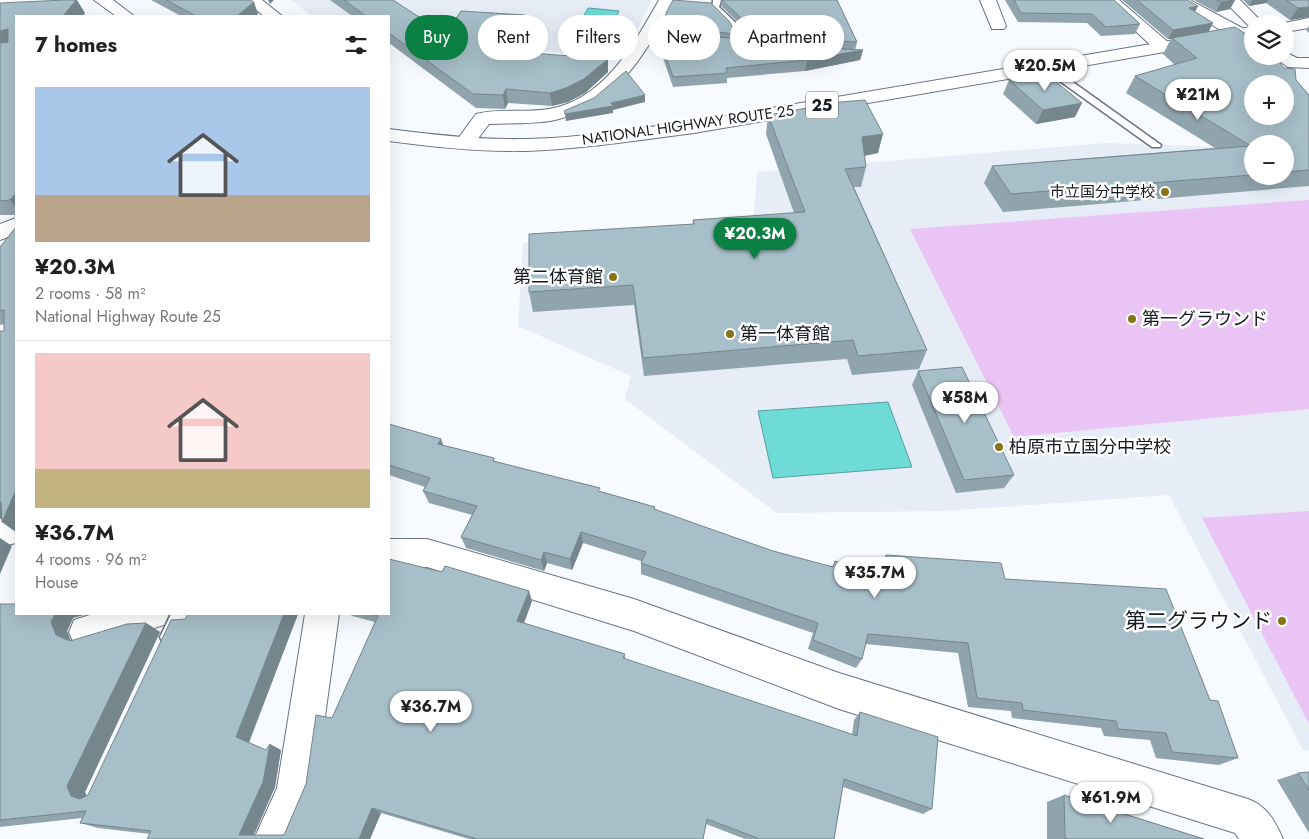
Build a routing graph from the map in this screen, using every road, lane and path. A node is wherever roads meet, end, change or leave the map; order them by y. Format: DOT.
graph roads {
  1 [pos="102,0"];
  2 [pos="252,0"];
  3 [pos="988,0"];
  4 [pos="1110,0"];
  5 [pos="1178,0"];
  6 [pos="1231,0"];
  7 [pos="669,1"];
  8 [pos="714,4"];
  9 [pos="120,15"];
  10 [pos="273,15"];
  11 [pos="1247,15"];
  12 [pos="730,22"];
  13 [pos="1309,23"];
  14 [pos="998,26"];
  15 [pos="1294,26"];
  16 [pos="1244,31"];
  17 [pos="1244,34"];
  18 [pos="646,38"];
  19 [pos="1163,47"];
  20 [pos="1294,63"];
  21 [pos="1309,63"];
  22 [pos="1046,67"];
  23 [pos="390,135"];
  24 [pos="464,144"];
  25 [pos="1156,145"];
  26 [pos="15,226"];
  27 [pos="0,233"];
  28 [pos="15,529"];
  29 [pos="0,533"];
  30 [pos="390,553"];
  31 [pos="148,615"];
  32 [pos="180,615"];
  33 [pos="322,615"];
  34 [pos="86,632"];
  35 [pos="164,650"];
  36 [pos="274,839"];
  37 [pos="1263,839"];
  1 -- 9 [label="main road"];
  2 -- 10 [label="main road"];
  3 -- 14 [label="main road"];
  4 -- 19 [label="main road"];
  5 -- 16 [label="main road"];
  6 -- 11 [label="main road"];
  7 -- 18 [label="main road"];
  8 -- 12 [label="lane"];
  13 -- 15 [label="main road"];
  17 -- 19 [label="main road, NATIONAL HIGHWAY ROUTE 25 / 25"];
  18 -- 24 [label="main road"];
  19 -- 22 [label="main road, NATIONAL HIGHWAY ROUTE 25 / 25"];
  20 -- 21 [label="main road"];
  22 -- 24 [label="main road, NATIONAL HIGHWAY ROUTE 25 / 25"];
  22 -- 25 [label="lane"];
  23 -- 24 [label="main road, NATIONAL HIGHWAY ROUTE 25 / 25"];
  26 -- 27 [label="main road"];
  28 -- 29 [label="main road"];
  30 -- 37 [label="main road"];
  31 -- 34 [label="main road"];
  32 -- 35 [label="lane"];
  33 -- 36 [label="main road"];
}
